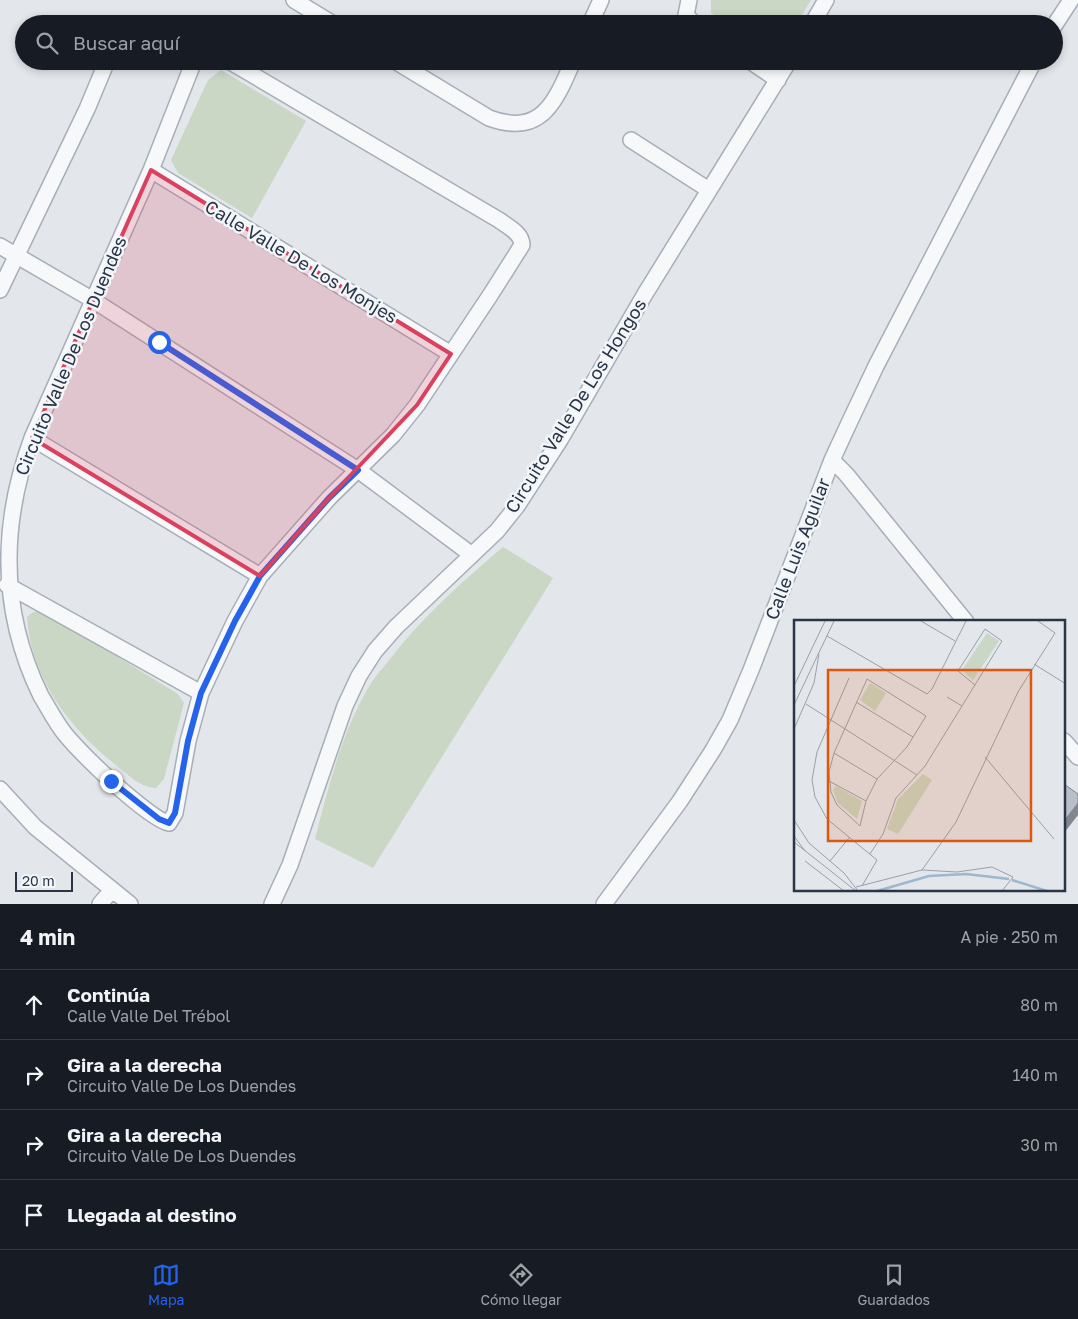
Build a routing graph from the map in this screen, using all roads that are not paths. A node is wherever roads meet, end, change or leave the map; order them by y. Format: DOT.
graph roads {
  1 [pos="294,0"];
  2 [pos="601,0"];
  3 [pos="689,0"];
  4 [pos="826,0"];
  5 [pos="1071,0"];
  6 [pos="318,15"];
  7 [pos="594,15"];
  8 [pos="686,15"];
  9 [pos="817,15"];
  10 [pos="1061,15"];
  11 [pos="103,70"];
  12 [pos="190,70"];
  13 [pos="244,70"];
  14 [pos="410,70"];
  15 [pos="568,70"];
  16 [pos="763,70"];
  17 [pos="784,70"];
  18 [pos="1029,70"];
  19 [pos="778,80"];
  20 [pos="631,140"];
  21 [pos="151,170"];
  22 [pos="708,190"];
  23 [pos="0,246"];
  24 [pos="16,255"];
  25 [pos="0,290"];
  26 [pos="93,300"];
  27 [pos="451,354"];
  28 [pos="32,438"];
  29 [pos="832,460"];
  30 [pos="358,470"];
  31 [pos="472,555"];
  32 [pos="260,576"];
  33 [pos="7,585"];
  34 [pos="964,620"];
  35 [pos="201,693"];
  36 [pos="1066,743"];
  37 [pos="1078,757"];
  38 [pos="0,789"];
  39 [pos="112,890"];
  40 [pos="100,904"];
  41 [pos="130,904"];
  42 [pos="272,904"];
  43 [pos="604,904"];
  1 -- 6 [label="street"];
  2 -- 7 [label="street"];
  3 -- 8 [label="street"];
  4 -- 9 [label="street"];
  5 -- 10 [label="street"];
  11 -- 24 [label="street"];
  12 -- 21 [label="street, Circuito Valle De Los Duendes"];
  13 -- 27 [label="street, Circuito Valle De Los Duendes"];
  14 -- 15 [label="street"];
  16 -- 19 [label="street"];
  17 -- 19 [label="street, Circuito Valle De Los Hongos"];
  18 -- 29 [label="street, Calle Luis Aguilar"];
  19 -- 22 [label="street, Circuito Valle De Los Hongos"];
  20 -- 22 [label="street"];
  21 -- 26 [label="street, Circuito Valle De Los Duendes"];
  21 -- 27 [label="street, Calle Valle De Los Monjes"];
  22 -- 31 [label="street, Circuito Valle De Los Hongos"];
  23 -- 24 [label="street"];
  24 -- 25 [label="street"];
  24 -- 26 [label="street"];
  26 -- 28 [label="street, Circuito Valle De Los Duendes"];
  26 -- 30 [label="street"];
  27 -- 30 [label="street, Circuito Valle De Los Duendes"];
  28 -- 32 [label="street"];
  28 -- 33 [label="street, Circuito Valle De Los Duendes"];
  29 -- 34 [label="street"];
  29 -- 43 [label="street, Calle Luis Aguilar"];
  30 -- 31 [label="street"];
  30 -- 32 [label="street, Circuito Valle De Los Duendes"];
  31 -- 42 [label="street, Circuito Valle De Los Hongos"];
  32 -- 35 [label="street, Circuito Valle De Los Duendes"];
  33 -- 35 [label="street"];
  33 -- 35 [label="street, Circuito Valle De Los Duendes"];
  36 -- 37 [label="street"];
  38 -- 39 [label="street"];
  39 -- 40 [label="street"];
  39 -- 41 [label="street"];
}
